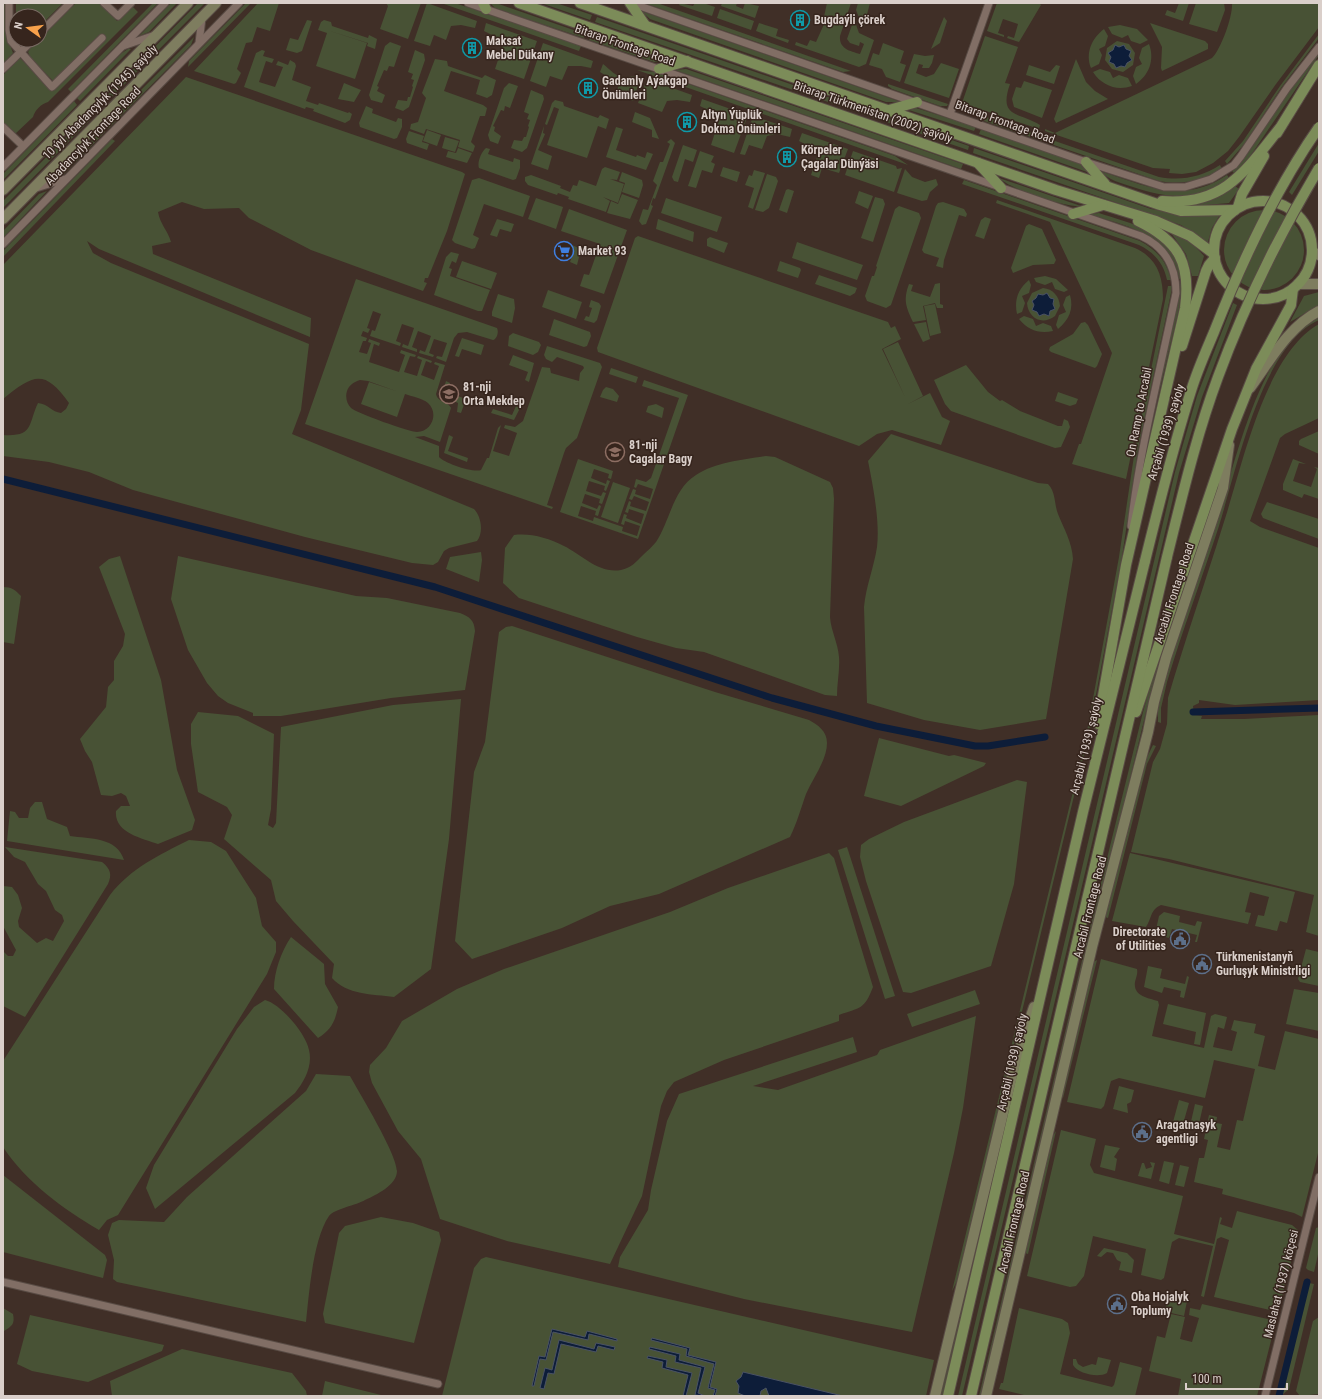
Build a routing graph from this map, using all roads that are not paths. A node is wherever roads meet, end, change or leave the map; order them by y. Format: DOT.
graph roads {
  1 [pos="9,3"];
  2 [pos="70,3"];
  3 [pos="104,3"];
  4 [pos="131,3"];
  5 [pos="165,3"];
  6 [pos="188,3"];
  7 [pos="216,3"];
  8 [pos="239,3"];
  9 [pos="468,3"];
  10 [pos="519,3"];
  11 [pos="580,3"];
  12 [pos="631,3"];
  13 [pos="989,3"];
  14 [pos="485,6"];
  15 [pos="202,18"];
  16 [pos="48,25"];
  17 [pos="645,25"];
  18 [pos="155,35"];
  19 [pos="102,38"];
  20 [pos="199,43"];
  21 [pos="122,46"];
  22 [pos="1319,47"];
  23 [pos="25,48"];
  24 [pos="20,53"];
  25 [pos="687,61"];
  26 [pos="1319,65"];
  27 [pos="659,69"];
  28 [pos="3,70"];
  29 [pos="1319,76"];
  30 [pos="1296,101"];
  31 [pos="917,102"];
  32 [pos="889,110"];
  33 [pos="950,114"];
  34 [pos="3,127"];
  35 [pos="1319,127"];
  36 [pos="1279,129"];
  37 [pos="23,146"];
  38 [pos="977,162"];
  39 [pos="1086,162"];
  40 [pos="3,166"];
  41 [pos="1319,168"];
  42 [pos="67,178"];
  43 [pos="1106,186"];
  44 [pos="1001,188"];
  45 [pos="3,190"];
  46 [pos="31,190"];
  47 [pos="1126,193"];
  48 [pos="1103,205"];
  49 [pos="1236,208"];
  50 [pos="1073,214"];
  51 [pos="3,219"];
  52 [pos="3,244"];
  53 [pos="1316,249"];
  54 [pos="1215,256"];
  55 [pos="1172,265"];
  56 [pos="1319,284"];
  57 [pos="1296,287"];
  58 [pos="1319,310"];
  59 [pos="1244,397"];
  60 [pos="1162,409"];
  61 [pos="1232,429"];
  62 [pos="1126,565"];
  63 [pos="1115,776"];
  64 [pos="1083,812"];
  65 [pos="1047,969"];
  66 [pos="1319,1177"];
  67 [pos="3,1282"];
  68 [pos="438,1384"];
  69 [pos="935,1396"];
  70 [pos="948,1396"];
  71 [pos="971,1396"];
  72 [pos="986,1396"];
  73 [pos="1265,1396"];
  1 -- 24 [label="street"];
  2 -- 16 [label="street"];
  3 -- 4 [label="street"];
  5 -- 21 [label="street"];
  6 -- 18 [label="street, 10 ýyl Abadançylyk (1945) şaýoly"];
  7 -- 15 [label="street, 10 ýyl Abadançylyk (1945) şaýoly"];
  8 -- 20 [label="street"];
  9 -- 14 [label="street, Bitarap Frontage Road"];
  10 -- 25 [label="main road, Bitarap Türkmenistan (2002) şaýoly"];
  11 -- 17 [label="main road, Bitarap Türkmenistan (2002) şaýoly"];
  12 -- 17 [label="main road"];
  12 -- 31 [label="street, Bitarap Frontage Road"];
  13 -- 33 [label="street"];
  14 -- 27 [label="street, Bitarap Frontage Road"];
  15 -- 20 [label="street"];
  15 -- 46 [label="street, 10 ýyl Abadançylyk (1945) şaýoly"];
  17 -- 32 [label="main road, Bitarap Türkmenistan (2002) şaýoly"];
  18 -- 21 [label="street"];
  18 -- 45 [label="street, 10 ýyl Abadançylyk (1945) şaýoly"];
  19 -- 24 [label="street"];
  20 -- 42 [label="street, Abadancylyk Frontage Road"];
  21 -- 37 [label="street"];
  22 -- 39 [label="street, Bitarap Frontage Road"];
  23 -- 24 [label="street"];
  24 -- 28 [label="street"];
  25 -- 27 [label="main road"];
  25 -- 38 [label="main road, Bitarap Türkmenistan (2002) şaýoly"];
  26 -- 30 [label="main road"];
  27 -- 44 [label="street, Bitarap Frontage Road"];
  29 -- 30 [label="main road"];
  30 -- 36 [label="main road"];
  31 -- 32 [label="main road"];
  31 -- 33 [label="street, Bitarap Frontage Road"];
  32 -- 43 [label="main road, Bitarap Türkmenistan (2002) şaýoly"];
  33 -- 39 [label="street, Bitarap Frontage Road"];
  34 -- 37 [label="street"];
  35 -- 64 [label="main road, Arçabil (1939) şaýoly, bridge"];
  36 -- 47 [label="main road"];
  36 -- 49 [label="main road"];
  37 -- 40 [label="street"];
  38 -- 44 [label="main road"];
  38 -- 48 [label="main road, Bitarap Türkmenistan (2002) şaýoly"];
  39 -- 43 [label="main road"];
  41 -- 63 [label="main road, bridge"];
  42 -- 46 [label="street"];
  42 -- 52 [label="street, Abadancylyk Frontage Road"];
  43 -- 47 [label="main road, Bitarap Türkmenistan (2002) şaýoly"];
  44 -- 50 [label="street, Bitarap Frontage Road"];
  46 -- 51 [label="street, 10 ýyl Abadançylyk (1945) şaýoly"];
  47 -- 49 [label="main road, Bitarap Türkmenistan (2002) şaýoly"];
  48 -- 50 [label="main road"];
  48 -- 54 [label="main road, Bitarap Türkmenistan (2002) şaýoly"];
  48 -- 60 [label="main road"];
  49 -- 53 [label="main road"];
  49 -- 54 [label="main road"];
  50 -- 55 [label="street, Bitarap Frontage Road"];
  53 -- 57 [label="main road"];
  54 -- 57 [label="main road"];
  54 -- 60 [label="main road"];
  55 -- 62 [label="street, On Ramp to Arcabil"];
  56 -- 57 [label="street"];
  57 -- 59 [label="main road"];
  58 -- 59 [label="street"];
  59 -- 61 [label="main road"];
  60 -- 62 [label="main road"];
  61 -- 63 [label="main road"];
  61 -- 72 [label="street, Arcabil Frontage Road"];
  62 -- 64 [label="main road"];
  63 -- 71 [label="main road"];
  64 -- 65 [label="main road, Arçabil (1939) şaýoly"];
  65 -- 69 [label="street"];
  65 -- 70 [label="main road, Arçabil (1939) şaýoly"];
  66 -- 73 [label="street, Maslahat (1937) köçesi"];
  67 -- 68 [label="street"];
}
